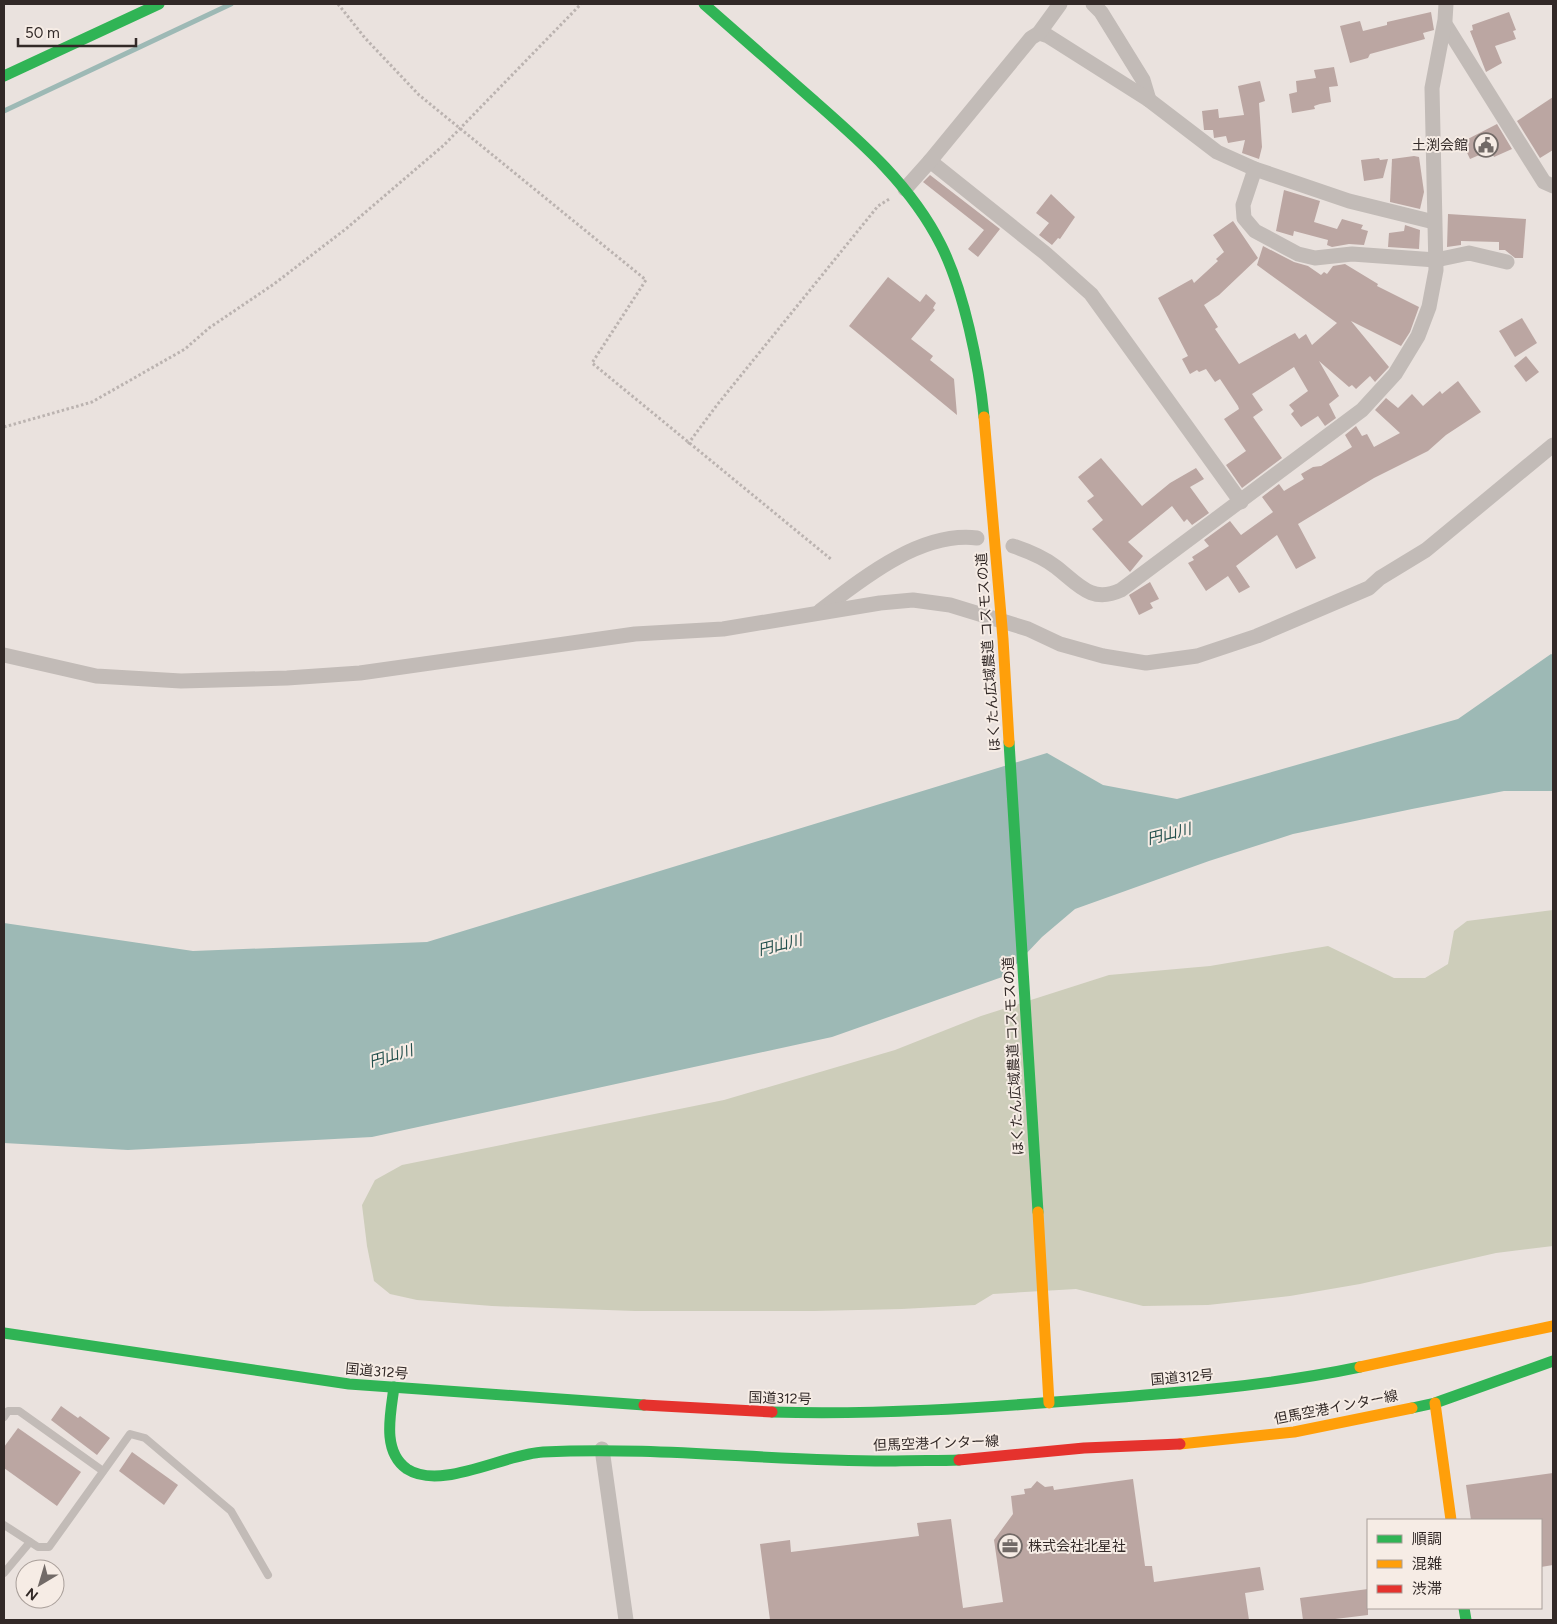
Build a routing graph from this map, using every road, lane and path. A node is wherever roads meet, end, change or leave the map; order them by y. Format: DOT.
graph roads {
  1 [pos="159,4"];
  2 [pos="338,4"];
  3 [pos="581,4"];
  4 [pos="704,4"];
  5 [pos="1060,4"];
  6 [pos="1092,4"];
  7 [pos="1446,4"];
  8 [pos="1444,24"];
  9 [pos="1039,33"];
  10 [pos="4,76"];
  11 [pos="1150,100"];
  12 [pos="461,129"];
  13 [pos="930,161"];
  14 [pos="1255,169"];
  15 [pos="1553,186"];
  16 [pos="905,189"];
  17 [pos="1434,222"];
  18 [pos="1436,260"];
  19 [pos="1506,262"];
  20 [pos="4,427"];
  21 [pos="688,444"];
  22 [pos="1553,446"];
  23 [pos="1241,502"];
  24 [pos="977,538"];
  25 [pos="1013,546"];
  26 [pos="832,560"];
  27 [pos="819,612"];
  28 [pos="1002,621"];
  29 [pos="4,655"];
  30 [pos="1553,1326"];
  31 [pos="5,1335"];
  32 [pos="1553,1362"];
  33 [pos="394,1387"];
  34 [pos="1049,1403"];
  35 [pos="1435,1403"];
  36 [pos="4,1417"];
  37 [pos="602,1449"];
  38 [pos="103,1471"];
  39 [pos="1451,1519"];
  40 [pos="4,1525"];
  41 [pos="30,1542"];
  42 [pos="4,1573"];
  43 [pos="268,1575"];
  44 [pos="626,1620"];
  1 -- 10 [label="main road"];
  2 -- 12 [label="path"];
  3 -- 12 [label="path"];
  4 -- 16 [label="main road, ほくたん広域農道 コスモスの道"];
  5 -- 9 [label="street"];
  6 -- 11 [label="street"];
  7 -- 8 [label="street"];
  8 -- 15 [label="street"];
  8 -- 17 [label="street"];
  9 -- 11 [label="street"];
  9 -- 13 [label="street"];
  11 -- 14 [label="street"];
  12 -- 20 [label="path"];
  12 -- 21 [label="path"];
  13 -- 16 [label="street"];
  13 -- 23 [label="street"];
  14 -- 17 [label="street"];
  14 -- 18 [label="street"];
  16 -- 21 [label="path"];
  16 -- 28 [label="main road, ほくたん広域農道 コスモスの道"];
  17 -- 18 [label="street"];
  18 -- 19 [label="street"];
  18 -- 23 [label="street"];
  21 -- 26 [label="path"];
  22 -- 28 [label="street"];
  23 -- 25 [label="street"];
  24 -- 27 [label="street"];
  27 -- 28 [label="street"];
  27 -- 29 [label="street"];
  28 -- 34 [label="main road, ほくたん広域農道 コスモスの道"];
  30 -- 34 [label="main road, 国道312号"];
  31 -- 33 [label="main road, 国道312号"];
  32 -- 35 [label="main road, 但馬空港インター線"];
  33 -- 34 [label="main road, 国道312号"];
  33 -- 37 [label="main road, 但馬空港インター線"];
  35 -- 37 [label="main road, 但馬空港インター線"];
  35 -- 39 [label="main road"];
  36 -- 38 [label="lane"];
  37 -- 44 [label="street"];
  38 -- 41 [label="lane"];
  38 -- 43 [label="lane"];
  40 -- 41 [label="lane"];
  41 -- 42 [label="lane"];
}
